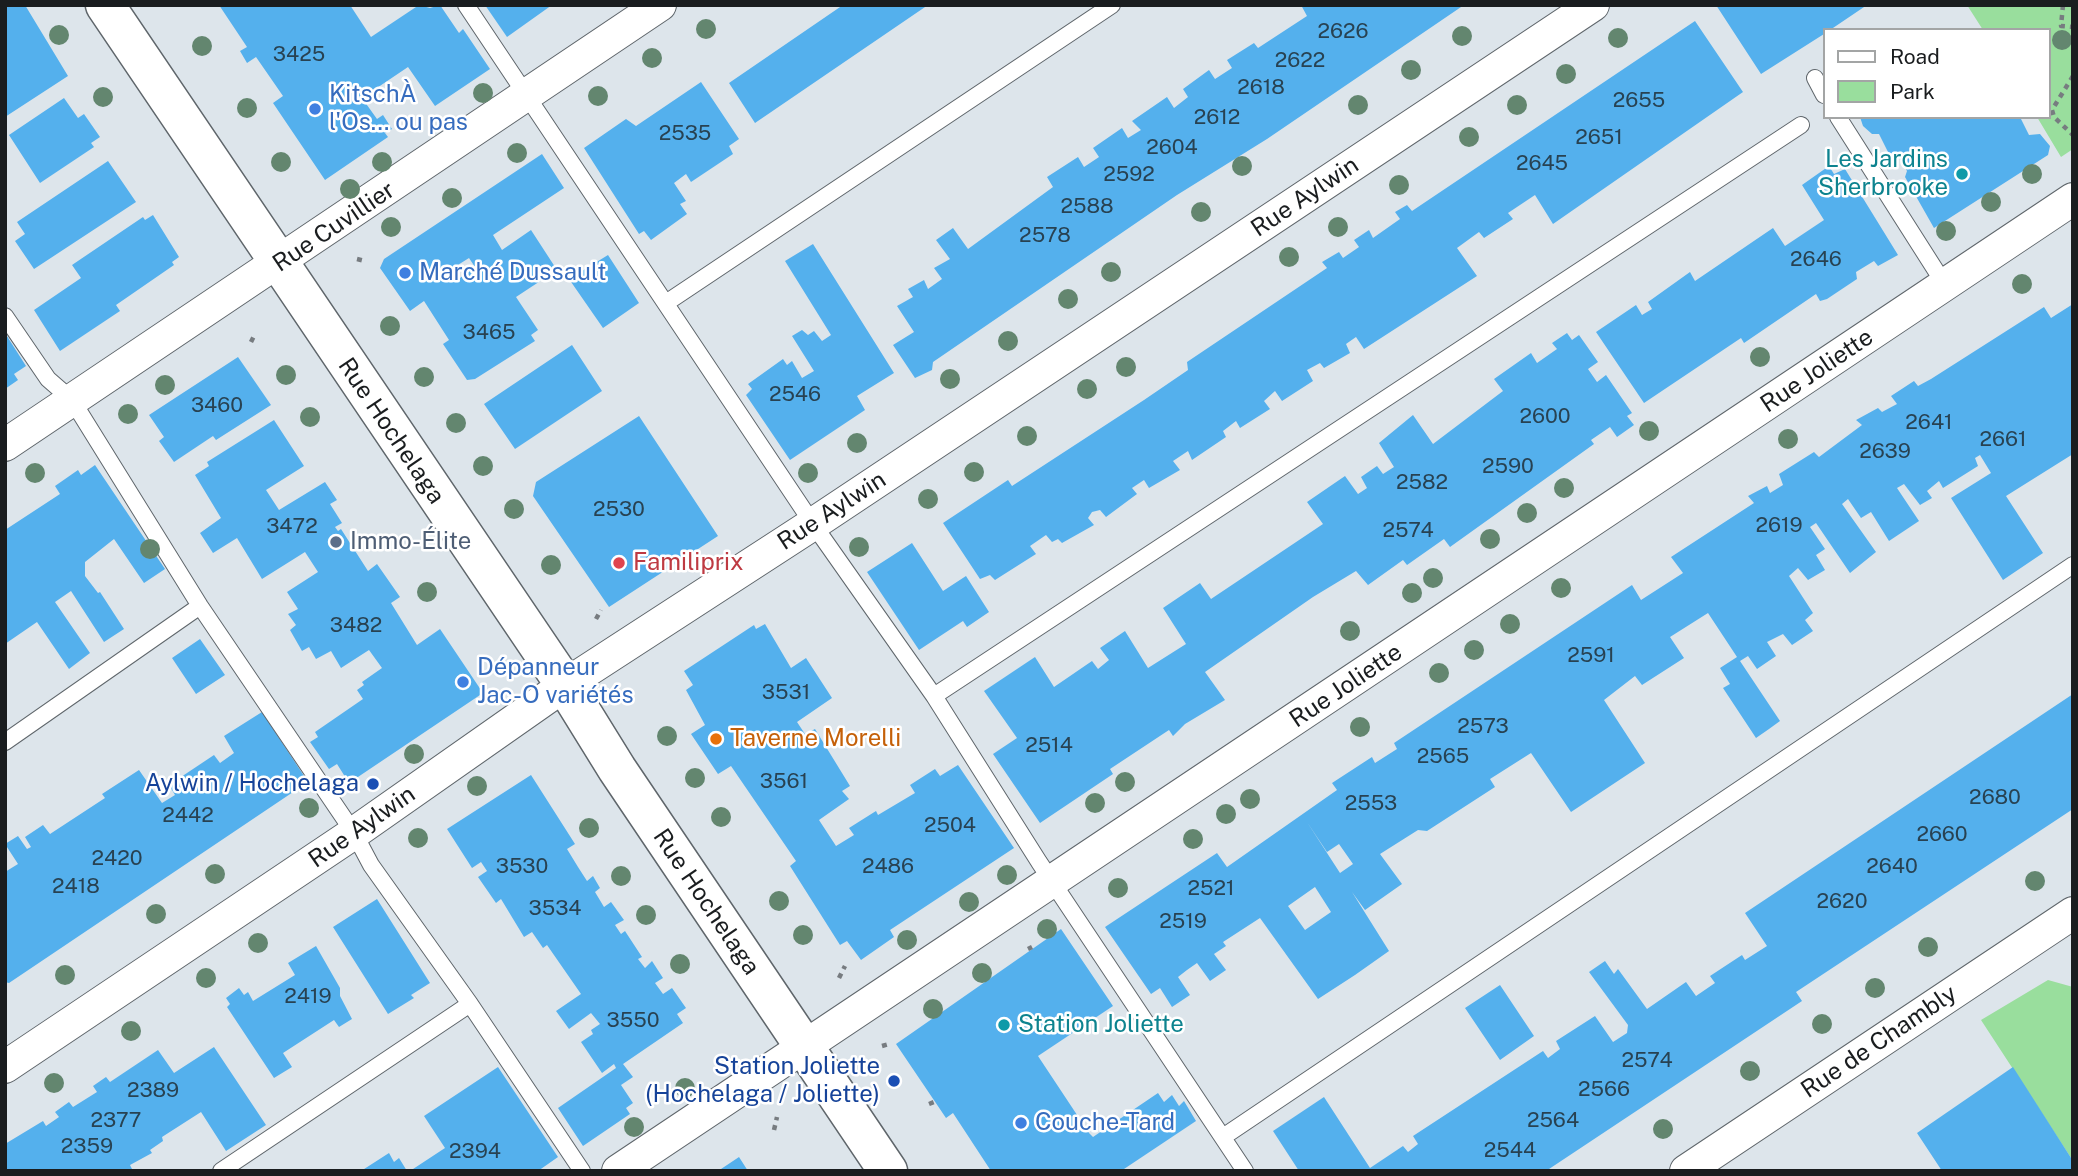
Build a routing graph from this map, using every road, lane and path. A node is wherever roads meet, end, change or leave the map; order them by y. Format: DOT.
graph roads {
  1 [pos="105,5"];
  2 [pos="466,5"];
  3 [pos="660,5"];
  4 [pos="1112,5"];
  5 [pos="1593,5"];
  6 [pos="2063,5"];
  7 [pos="2073,27"];
  8 [pos="2073,76"];
  9 [pos="1815,78"];
  10 [pos="1822,90"];
  11 [pos="527,94"];
  12 [pos="1839,119"];
  13 [pos="1801,125"];
  14 [pos="2073,135"];
  15 [pos="2073,199"];
  16 [pos="357,259"];
  17 [pos="365,261"];
  18 [pos="279,264"];
  19 [pos="1945,285"];
  20 [pos="667,303"];
  21 [pos="5,316"];
  22 [pos="255,334"];
  23 [pos="251,342"];
  24 [pos="72,400"];
  25 [pos="5,445"];
  26 [pos="813,524"];
  27 [pos="2073,565"];
  28 [pos="200,606"];
  29 [pos="601,610"];
  30 [pos="596,620"];
  31 [pos="565,685"];
  32 [pos="934,696"];
  33 [pos="5,742"];
  34 [pos="354,833"];
  35 [pos="1053,883"];
  36 [pos="2073,913"];
  37 [pos="845,966"];
  38 [pos="838,978"];
  39 [pos="470,1004"];
  40 [pos="889,1044"];
  41 [pos="882,1046"];
  42 [pos="803,1048"];
  43 [pos="5,1067"];
  44 [pos="777,1117"];
  45 [pos="774,1130"];
  46 [pos="1223,1137"];
  47 [pos="221,1171"];
  48 [pos="582,1171"];
  49 [pos="618,1171"];
  50 [pos="888,1171"];
  51 [pos="1245,1171"];
  52 [pos="1686,1171"];
  1 -- 18 [label="street, Rue Hochelaga"];
  2 -- 11 [label="lane"];
  3 -- 11 [label="street, Rue Cuvillier"];
  4 -- 20 [label="lane"];
  5 -- 26 [label="street, Rue Aylwin"];
  6 -- 7 [label="path"];
  8 -- 14 [label="path"];
  9 -- 10 [label="lane"];
  11 -- 18 [label="street, Rue Cuvillier"];
  11 -- 20 [label="lane"];
  12 -- 19 [label="lane"];
  13 -- 32 [label="lane"];
  15 -- 19 [label="street, Rue Joliette"];
  16 -- 17 [label="path"];
  18 -- 24 [label="street, Rue Cuvillier"];
  18 -- 31 [label="street, Rue Hochelaga"];
  19 -- 35 [label="street, Rue Joliette"];
  20 -- 26 [label="lane"];
  21 -- 24 [label="lane"];
  22 -- 23 [label="path"];
  24 -- 25 [label="street, Rue Cuvillier"];
  24 -- 28 [label="lane"];
  26 -- 31 [label="street, Rue Aylwin"];
  26 -- 32 [label="lane"];
  27 -- 46 [label="lane"];
  28 -- 33 [label="lane"];
  28 -- 34 [label="lane"];
  29 -- 30 [label="path"];
  31 -- 34 [label="street, Rue Aylwin"];
  31 -- 42 [label="street, Rue Hochelaga"];
  32 -- 35 [label="lane"];
  34 -- 39 [label="lane"];
  34 -- 43 [label="street, Rue Aylwin"];
  35 -- 42 [label="street, Rue Joliette"];
  35 -- 46 [label="lane"];
  36 -- 52 [label="street, Rue de Chambly"];
  37 -- 38 [label="path"];
  39 -- 47 [label="lane"];
  39 -- 48 [label="lane"];
  40 -- 41 [label="path"];
  42 -- 49 [label="street, Rue Joliette"];
  42 -- 50 [label="street, Rue Hochelaga"];
  44 -- 45 [label="path"];
  46 -- 51 [label="lane"];
}
